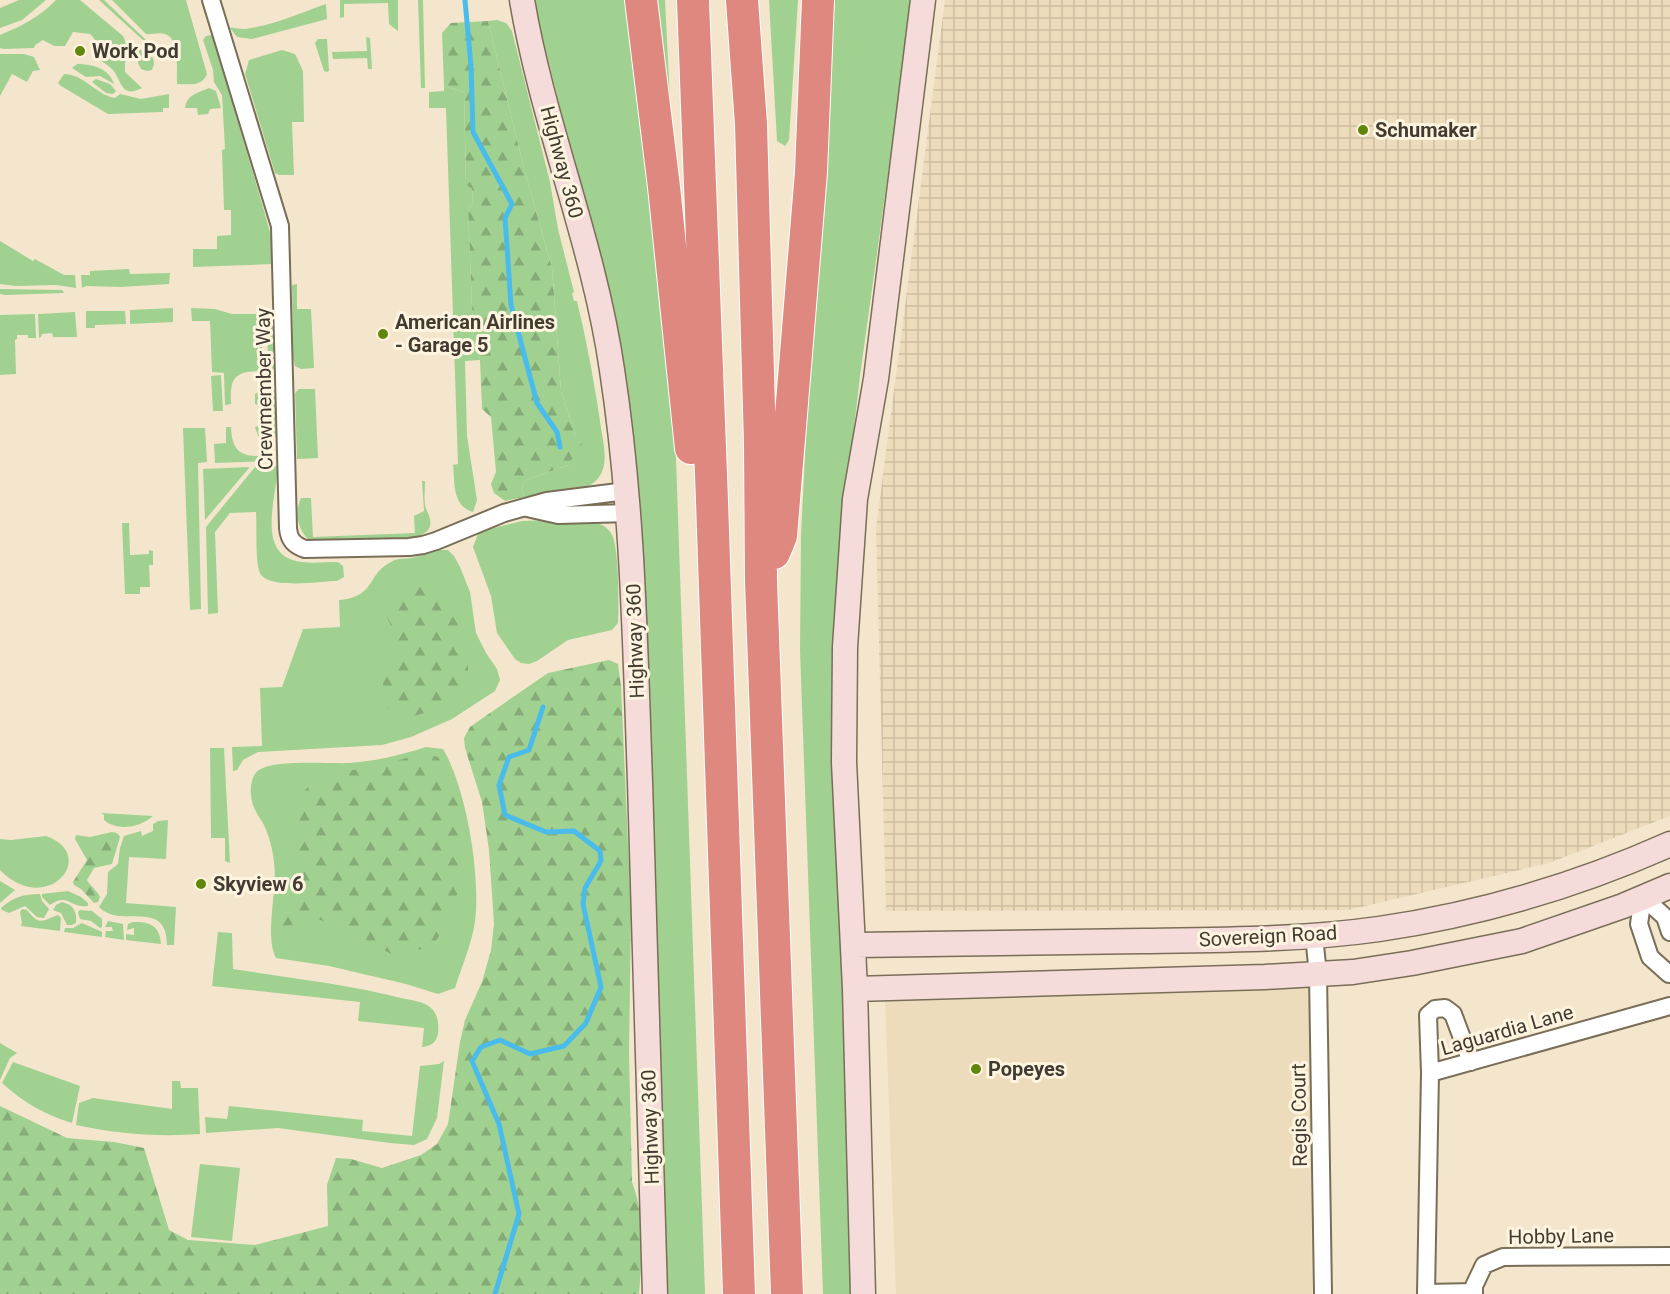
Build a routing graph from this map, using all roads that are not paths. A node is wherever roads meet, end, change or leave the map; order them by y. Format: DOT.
graph roads {
  1 [pos="211,0"];
  2 [pos="522,0"];
  3 [pos="640,0"];
  4 [pos="693,0"];
  5 [pos="742,0"];
  6 [pos="818,0"];
  7 [pos="923,0"];
  8 [pos="712,501"];
  9 [pos="627,502"];
  10 [pos="761,581"];
  11 [pos="1670,844"];
  12 [pos="1628,863"];
  13 [pos="1670,886"];
  14 [pos="1643,897"];
  15 [pos="1670,932"];
  16 [pos="1314,936"];
  17 [pos="853,945"];
  18 [pos="1670,968"];
  19 [pos="1318,974"];
  20 [pos="855,989"];
  21 [pos="1670,1006"];
  22 [pos="1471,1062"];
  23 [pos="1430,1073"];
  24 [pos="1670,1256"];
  25 [pos="1474,1293"];
  26 [pos="655,1294"];
  27 [pos="739,1294"];
  28 [pos="788,1294"];
  29 [pos="863,1294"];
  30 [pos="1323,1294"];
  31 [pos="1426,1294"];
  1 -- 9 [label="street, Crewmember Way"];
  2 -- 9 [label="main road, Highway 360"];
  3 -- 8 [label="highway"];
  4 -- 8 [label="highway"];
  5 -- 10 [label="highway"];
  6 -- 10 [label="highway"];
  7 -- 17 [label="main road"];
  8 -- 27 [label="highway"];
  9 -- 26 [label="main road, Highway 360"];
  10 -- 28 [label="highway"];
  11 -- 12 [label="main road, Sovereign Road"];
  12 -- 14 [label="main road"];
  12 -- 16 [label="main road, Sovereign Road"];
  13 -- 14 [label="main road, Sovereign Road"];
  14 -- 15 [label="street"];
  14 -- 18 [label="street"];
  14 -- 19 [label="main road, Sovereign Road"];
  16 -- 17 [label="main road, Sovereign Road"];
  16 -- 19 [label="street, Regis Court"];
  17 -- 20 [label="main road"];
  19 -- 20 [label="main road, Sovereign Road"];
  19 -- 30 [label="street, Regis Court"];
  20 -- 29 [label="main road"];
  21 -- 22 [label="street, Laguardia Lane"];
  22 -- 23 [label="street, Laguardia Lane"];
  22 -- 23 [label="street"];
  23 -- 31 [label="street, Laguardia Lane"];
  24 -- 25 [label="street, Hobby Lane"];
  25 -- 31 [label="street, Hobby Lane"];
}
